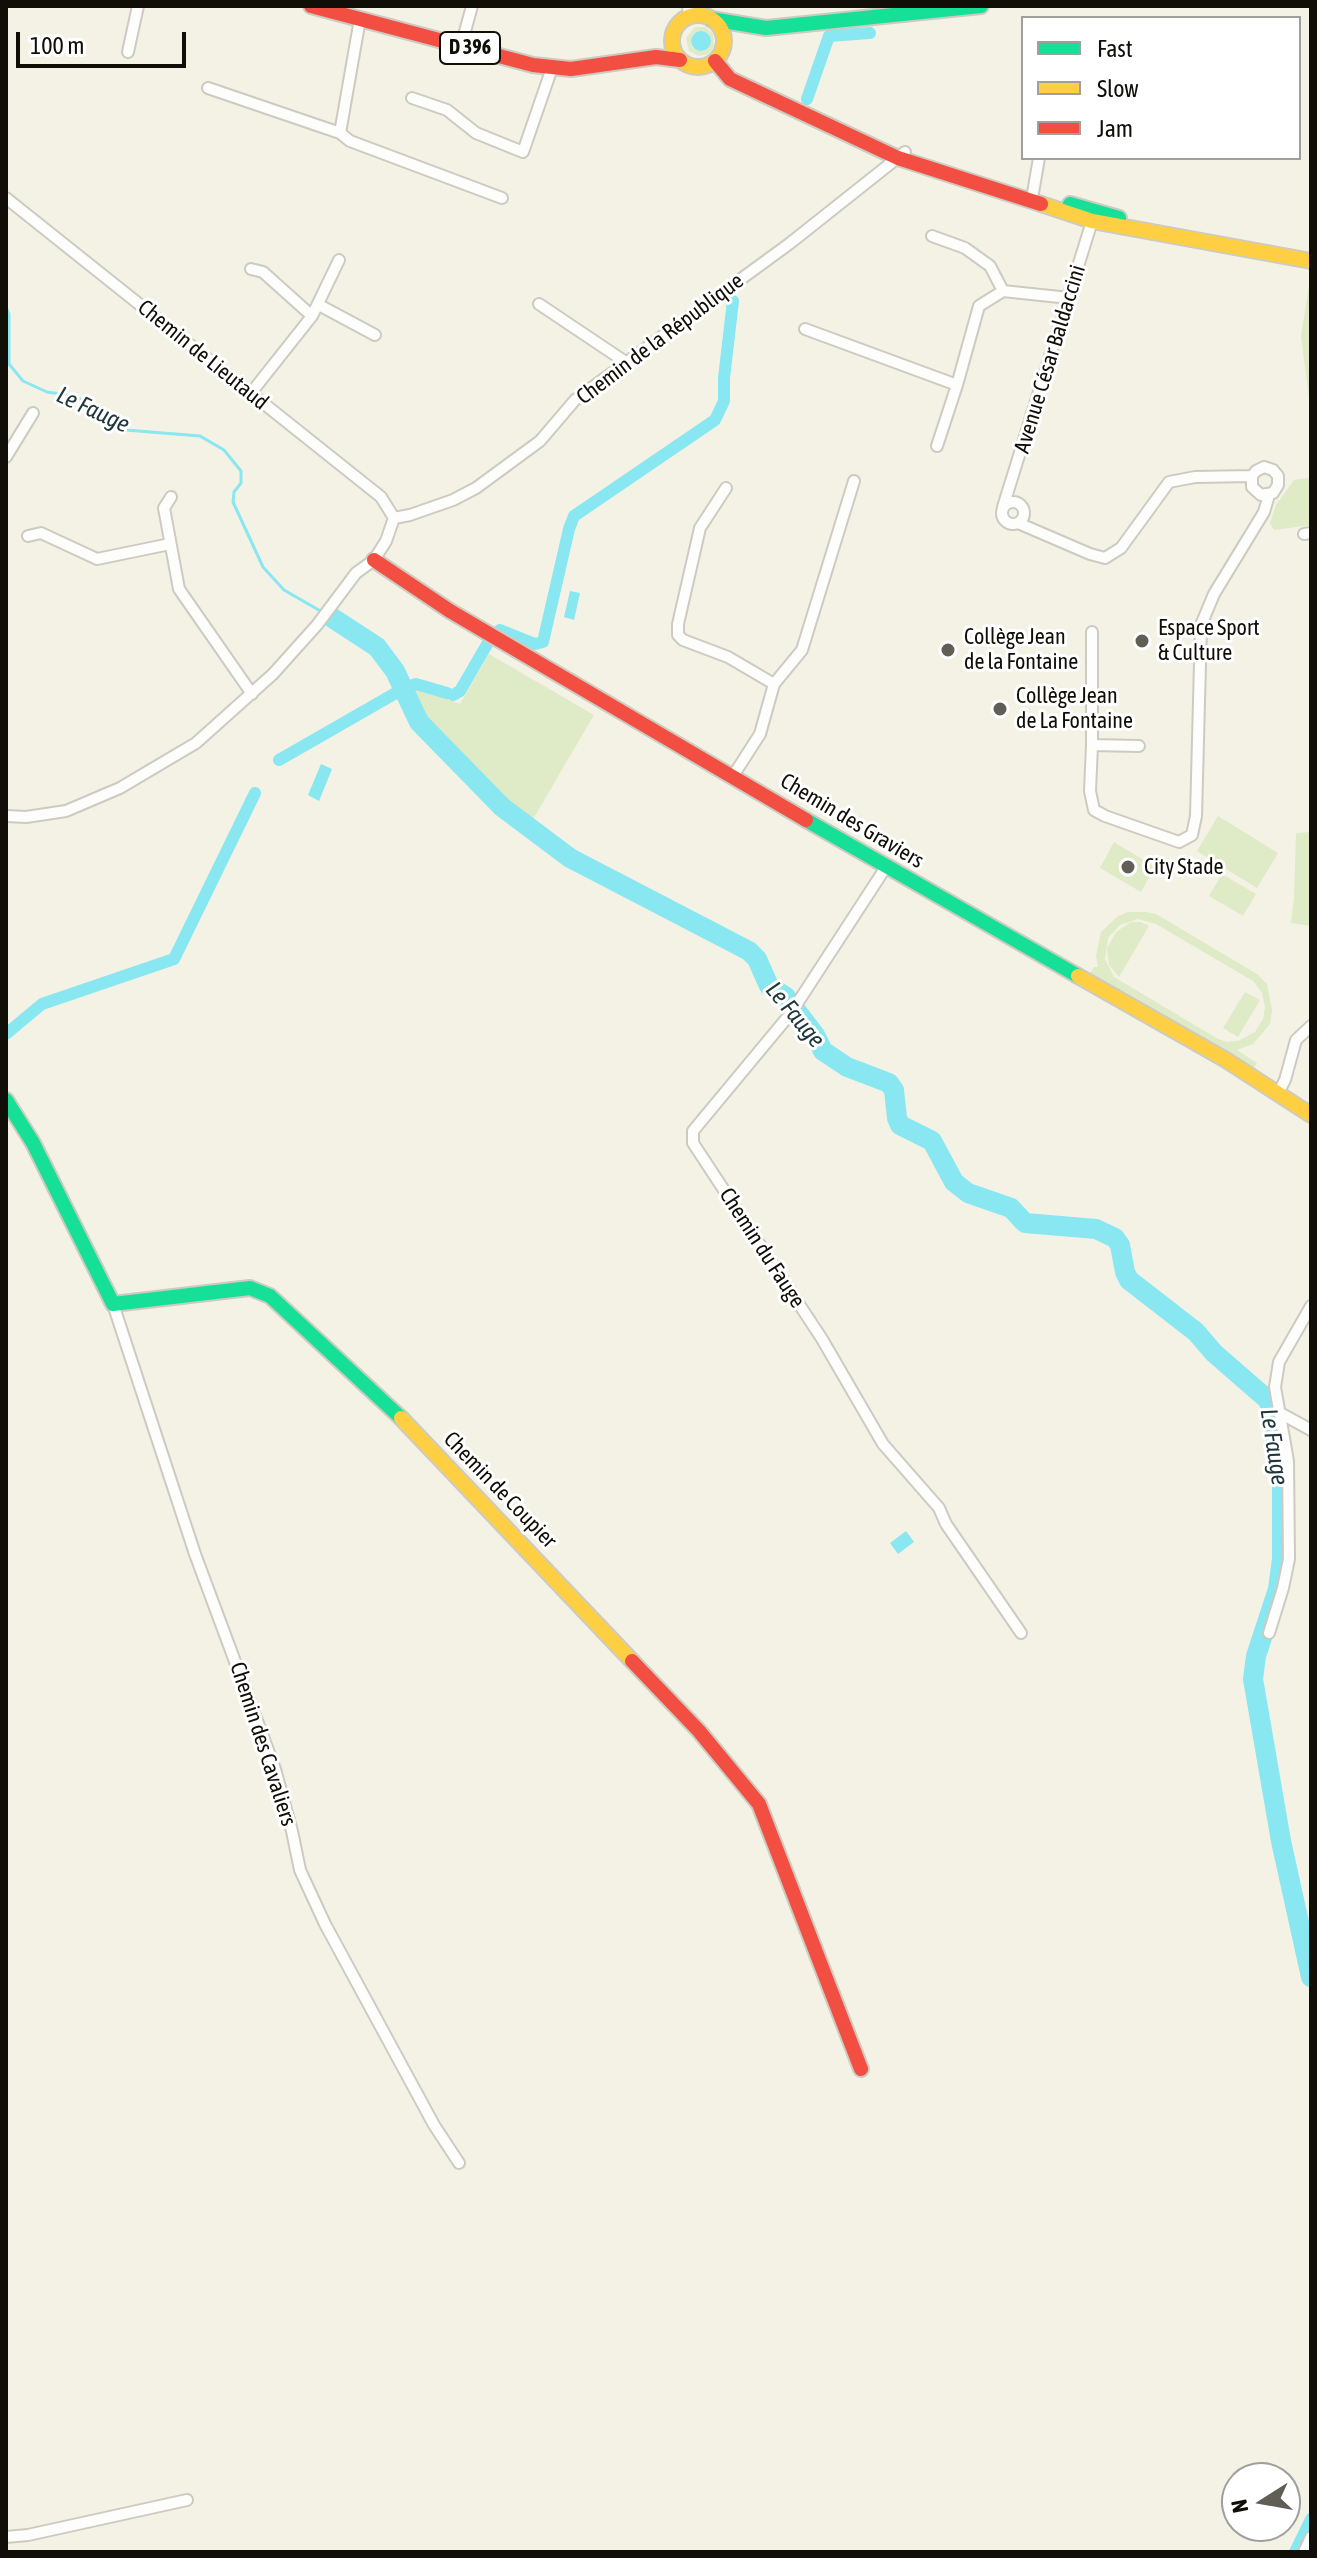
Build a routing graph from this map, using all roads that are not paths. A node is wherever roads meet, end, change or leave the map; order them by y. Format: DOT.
graph roads {
  1 [pos="138,6"];
  2 [pos="311,6"];
  3 [pos="472,6"];
  4 [pos="981,6"];
  5 [pos="688,12"];
  6 [pos="708,14"];
  7 [pos="360,19"];
  8 [pos="766,28"];
  9 [pos="673,34"];
  10 [pos="461,46"];
  11 [pos="724,47"];
  12 [pos="128,52"];
  13 [pos="631,59"];
  14 [pos="680,60"];
  15 [pos="715,61"];
  16 [pos="552,68"];
  17 [pos="208,88"];
  18 [pos="412,98"];
  19 [pos="340,133"];
  20 [pos="902,155"];
  21 [pos="1039,160"];
  22 [pos="1033,193"];
  23 [pos="6,198"];
  24 [pos="502,198"];
  25 [pos="1094,216"];
  26 [pos="932,236"];
  27 [pos="339,260"];
  28 [pos="1311,261"];
  29 [pos="251,269"];
  30 [pos="1003,291"];
  31 [pos="1069,298"];
  32 [pos="539,304"];
  33 [pos="319,305"];
  34 [pos="312,316"];
  35 [pos="805,329"];
  36 [pos="375,335"];
  37 [pos="627,363"];
  38 [pos="957,385"];
  39 [pos="251,393"];
  40 [pos="33,413"];
  41 [pos="937,446"];
  42 [pos="6,457"];
  43 [pos="1252,476"];
  44 [pos="854,481"];
  45 [pos="726,488"];
  46 [pos="1269,495"];
  47 [pos="171,497"];
  48 [pos="1003,507"];
  49 [pos="394,518"];
  50 [pos="1018,523"];
  51 [pos="28,536"];
  52 [pos="170,544"];
  53 [pos="374,560"];
  54 [pos="1092,632"];
  55 [pos="774,684"];
  56 [pos="252,694"];
  57 [pos="1092,745"];
  58 [pos="1139,746"];
  59 [pos="733,776"];
  60 [pos="6,816"];
  61 [pos="886,867"];
  62 [pos="1311,1026"];
  63 [pos="1277,1095"];
  64 [pos="6,1100"];
  65 [pos="1311,1115"];
  66 [pos="113,1304"];
  67 [pos="1311,1306"];
  68 [pos="1280,1413"];
  69 [pos="1311,1430"];
  70 [pos="1021,1633"];
  71 [pos="1269,1633"];
  72 [pos="861,2069"];
  73 [pos="459,2163"];
  74 [pos="187,2500"];
  75 [pos="6,2537"];
  76 [pos="1311,2537"];
  77 [pos="1304,2552"];
  1 -- 12 [label="street"];
  2 -- 7 [label="street, D 396"];
  3 -- 10 [label="street"];
  4 -- 8 [label="street"];
  5 -- 6 [label="street"];
  5 -- 9 [label="street"];
  6 -- 8 [label="street"];
  6 -- 11 [label="street"];
  7 -- 10 [label="street, D 396"];
  7 -- 19 [label="street"];
  8 -- 11 [label="street"];
  9 -- 13 [label="street, D 396"];
  9 -- 14 [label="street"];
  10 -- 16 [label="street, D 396"];
  11 -- 15 [label="street"];
  13 -- 14 [label="street, D 396"];
  13 -- 16 [label="street, D 396"];
  14 -- 15 [label="street"];
  15 -- 20 [label="street"];
  16 -- 18 [label="street"];
  17 -- 19 [label="street"];
  19 -- 24 [label="street"];
  20 -- 22 [label="street"];
  20 -- 25 [label="street"];
  20 -- 37 [label="street, Chemin de la République"];
  21 -- 22 [label="street"];
  22 -- 25 [label="street"];
  23 -- 39 [label="street, Chemin de Lieutaud"];
  25 -- 28 [label="street"];
  25 -- 31 [label="street, Avenue César Baldaccini"];
  26 -- 30 [label="street"];
  27 -- 33 [label="street"];
  29 -- 34 [label="street"];
  30 -- 31 [label="street"];
  30 -- 38 [label="street"];
  31 -- 48 [label="street, Avenue César Baldaccini"];
  32 -- 37 [label="street"];
  33 -- 34 [label="street"];
  33 -- 36 [label="street"];
  34 -- 39 [label="street"];
  35 -- 38 [label="street"];
  37 -- 49 [label="street, Chemin de la République"];
  38 -- 41 [label="street"];
  39 -- 49 [label="street, Chemin de Lieutaud"];
  40 -- 42 [label="street"];
  43 -- 46 [label="street"];
  43 -- 46 [label="street"];
  43 -- 50 [label="street"];
  44 -- 55 [label="street"];
  45 -- 55 [label="street"];
  46 -- 57 [label="street"];
  47 -- 52 [label="street"];
  48 -- 50 [label="street"];
  48 -- 50 [label="street"];
  49 -- 53 [label="street"];
  51 -- 52 [label="street"];
  52 -- 56 [label="street"];
  53 -- 56 [label="street"];
  53 -- 59 [label="street, Chemin des Graviers"];
  54 -- 57 [label="street"];
  55 -- 59 [label="street"];
  56 -- 60 [label="street"];
  57 -- 58 [label="street"];
  59 -- 61 [label="street, Chemin des Graviers"];
  61 -- 63 [label="street, Chemin des Graviers"];
  61 -- 70 [label="street, Chemin du Fauge"];
  62 -- 63 [label="street"];
  63 -- 65 [label="street, Chemin des Graviers"];
  64 -- 66 [label="street"];
  66 -- 72 [label="street, Chemin de Coupier"];
  66 -- 73 [label="street, Chemin des Cavaliers"];
  67 -- 68 [label="street"];
  68 -- 69 [label="street"];
  68 -- 71 [label="street"];
  74 -- 75 [label="street"];
  76 -- 77 [label="street"];
}
